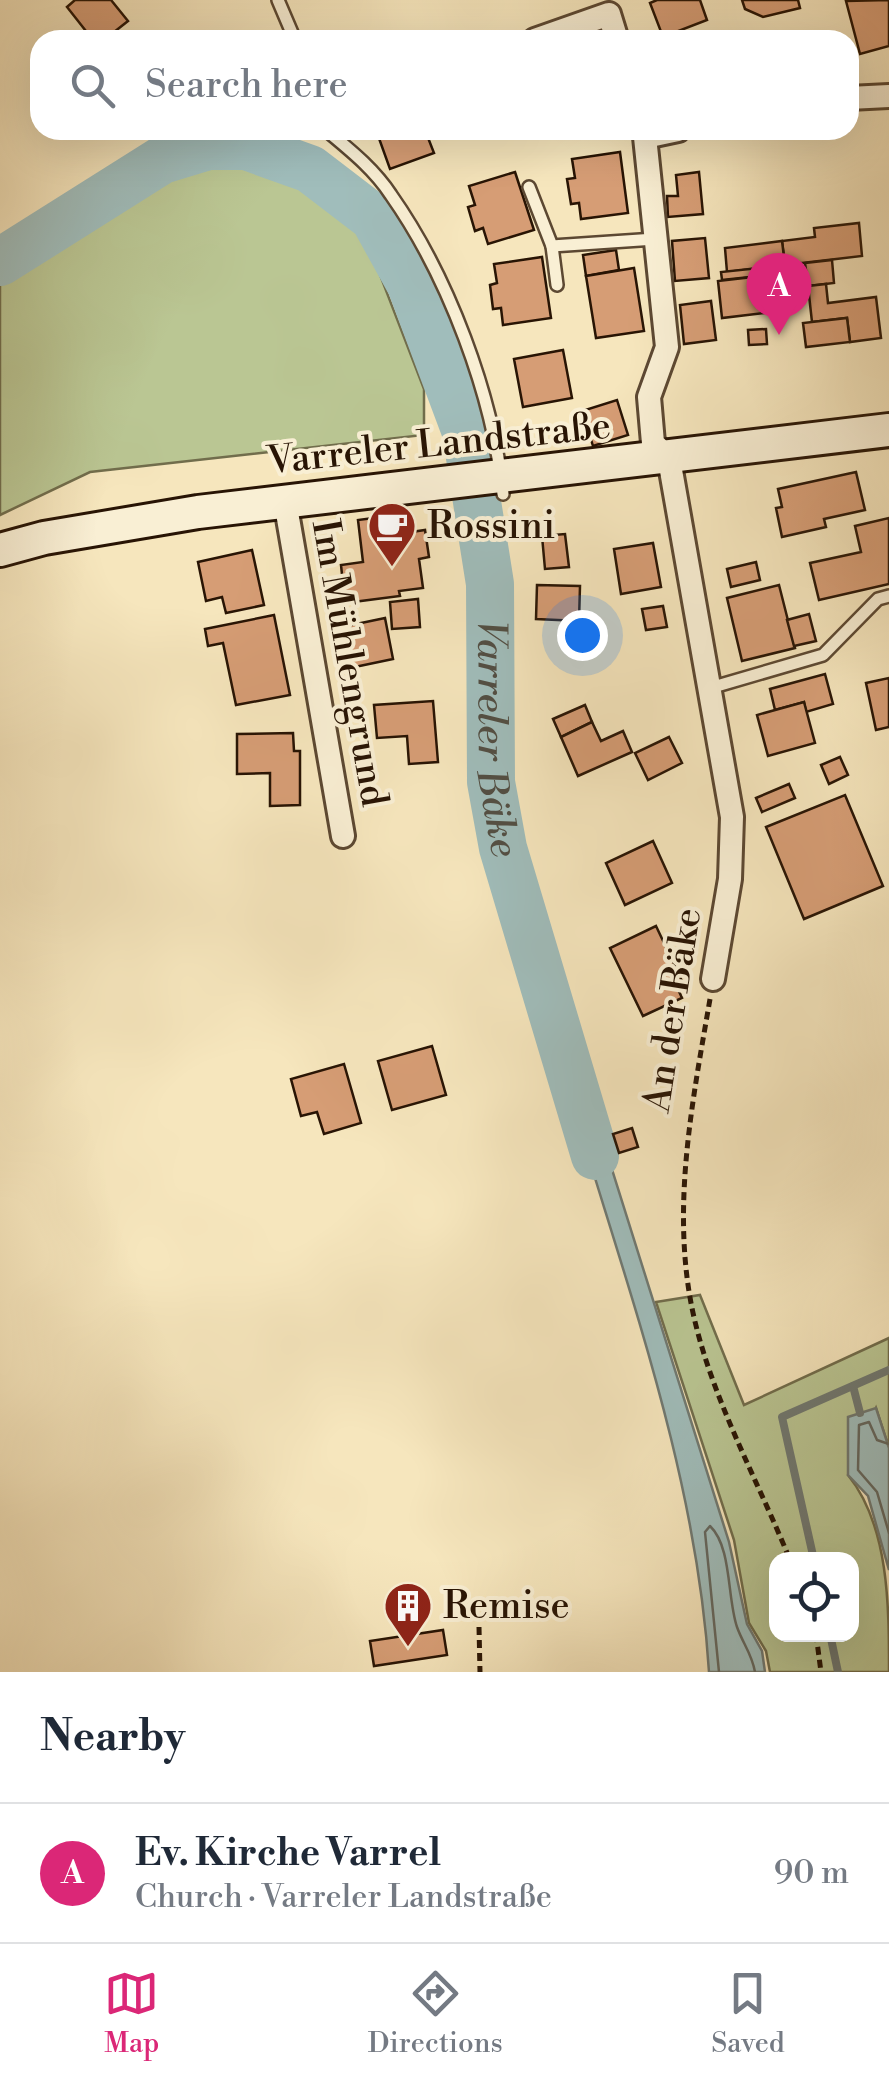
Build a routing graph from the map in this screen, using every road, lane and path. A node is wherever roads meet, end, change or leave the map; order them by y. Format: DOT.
graph roads {
  1 [pos="278,0"];
  2 [pos="291,30"];
  3 [pos="563,30"];
  4 [pos="614,30"];
  5 [pos="889,96"];
  6 [pos="859,98"];
  7 [pos="336,140"];
  8 [pos="645,140"];
  9 [pos="529,188"];
  10 [pos="654,238"];
  11 [pos="552,246"];
  12 [pos="557,285"];
  13 [pos="889,430"];
  14 [pos="669,459"];
  15 [pos="502,485"];
  16 [pos="285,501"];
  17 [pos="0,550"];
  18 [pos="889,596"];
  19 [pos="710,688"];
  20 [pos="343,836"];
  21 [pos="713,979"];
  22 [pos="786,1552"];
  23 [pos="479,1627"];
  24 [pos="817,1642"];
  25 [pos="821,1669"];
  26 [pos="480,1672"];
  1 -- 2 [label="lane"];
  3 -- 4 [label="street"];
  5 -- 6 [label="street"];
  7 -- 15 [label="lane"];
  8 -- 10 [label="street, An der Bäke"];
  9 -- 11 [label="lane"];
  10 -- 11 [label="lane"];
  10 -- 14 [label="street, An der Bäke"];
  11 -- 12 [label="lane"];
  13 -- 14 [label="main road, Varreler Landstraße"];
  14 -- 15 [label="main road, Varreler Landstraße"];
  14 -- 19 [label="street, An der Bäke"];
  15 -- 16 [label="main road, Varreler Landstraße"];
  16 -- 17 [label="main road, Varreler Landstraße"];
  16 -- 20 [label="street, Im Mühlengrund"];
  18 -- 19 [label="lane"];
  19 -- 21 [label="street, An der Bäke"];
  21 -- 22 [label="path, An der Bäke"];
  23 -- 26 [label="path"];
  24 -- 25 [label="path"];
}
